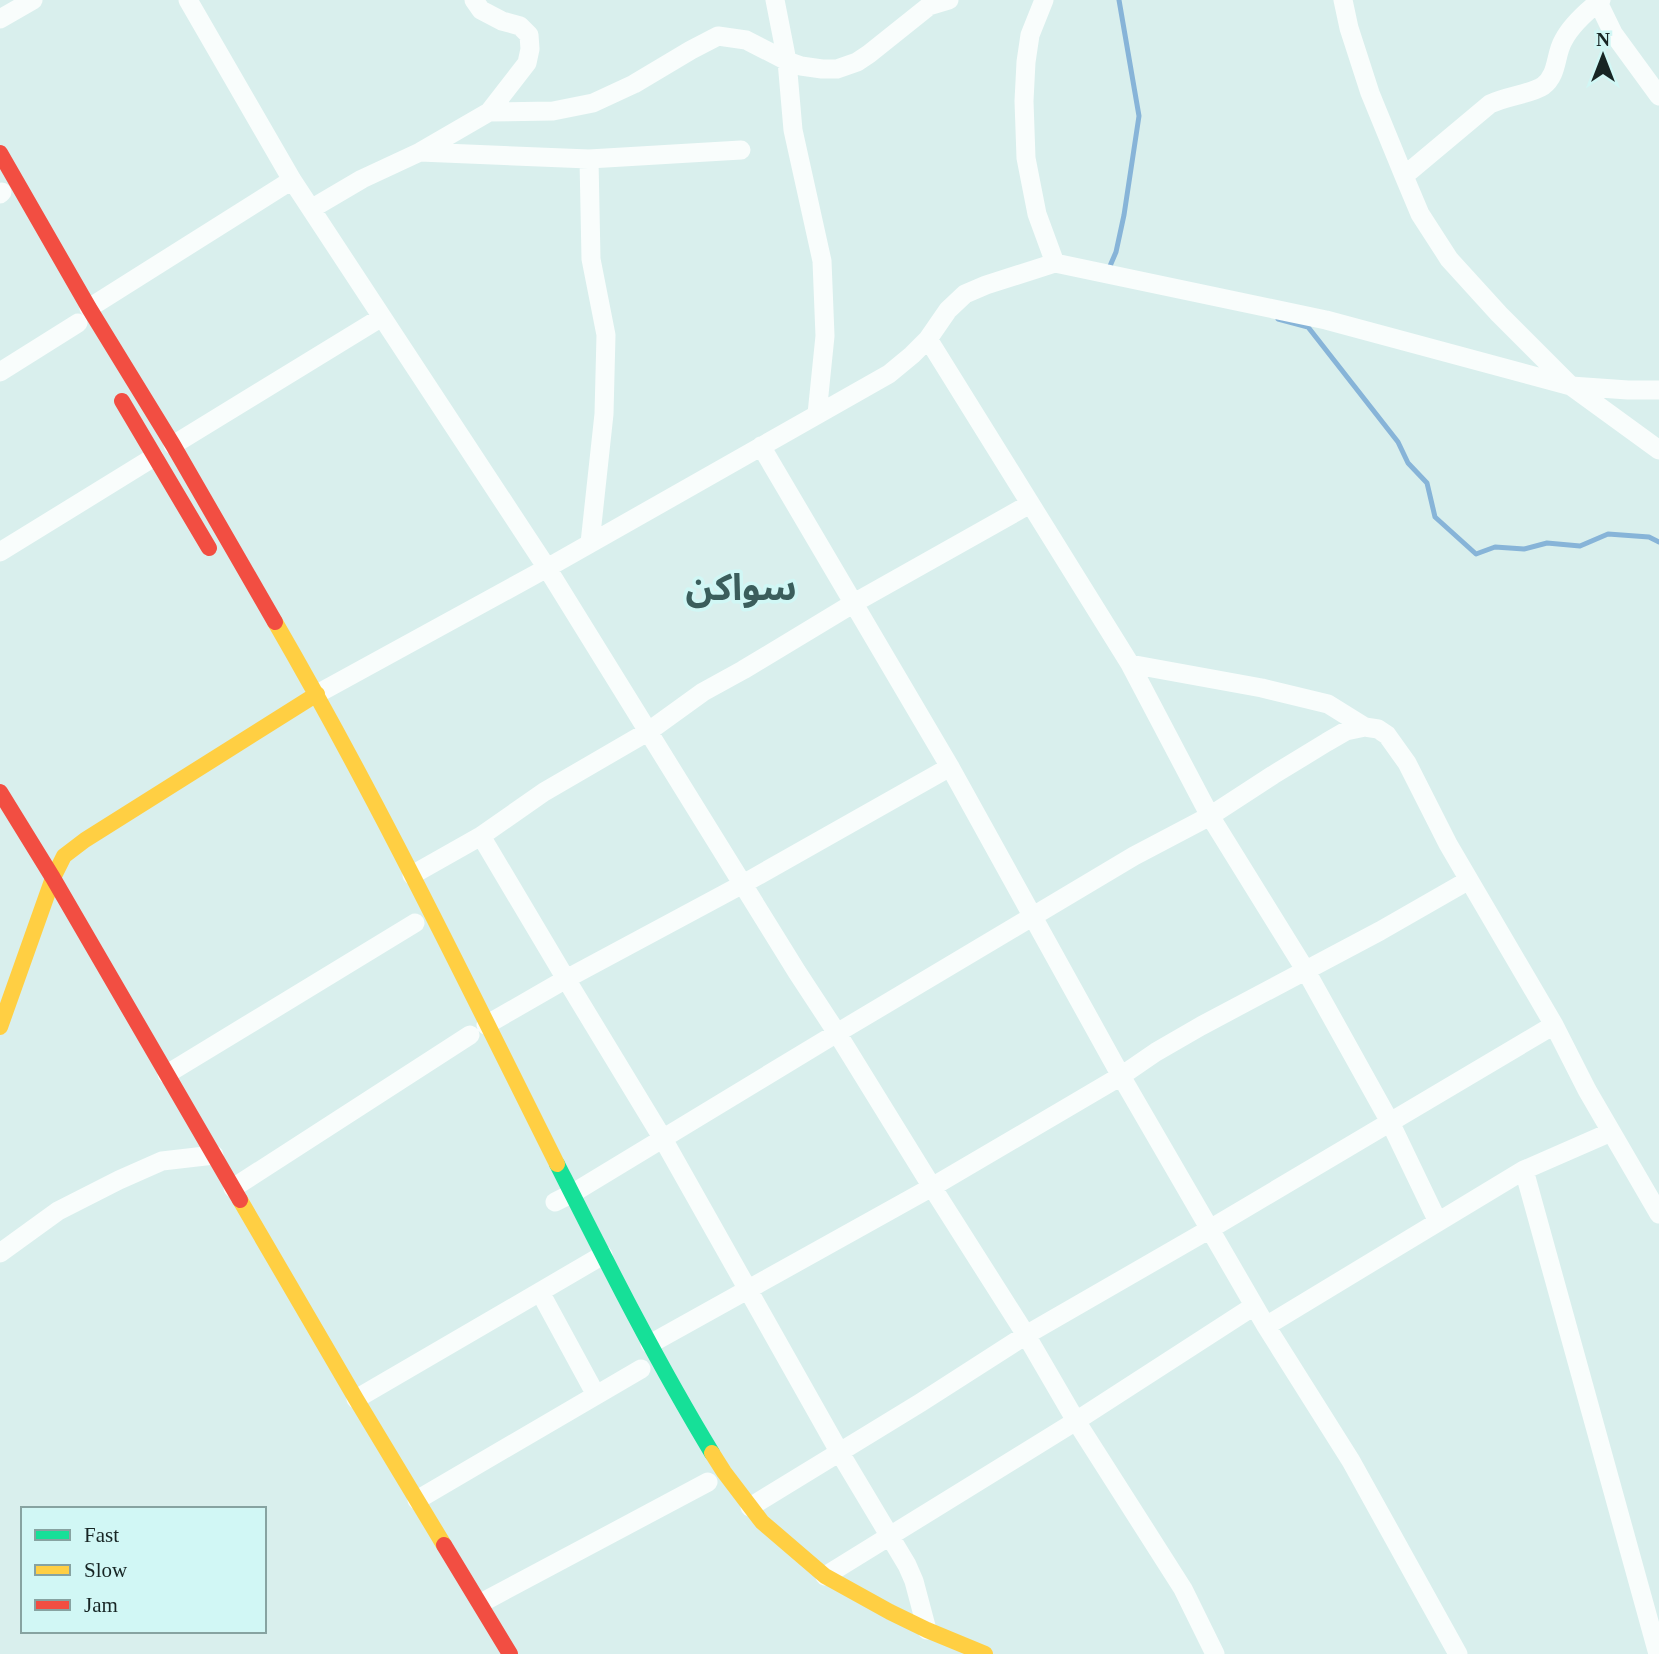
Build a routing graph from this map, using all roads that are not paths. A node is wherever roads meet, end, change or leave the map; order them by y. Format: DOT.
graph roads {
  1 [pos="33,0"];
  2 [pos="188,0"];
  3 [pos="474,0"];
  4 [pos="775,0"];
  5 [pos="949,0"];
  6 [pos="1044,0"];
  7 [pos="1343,0"];
  8 [pos="1599,1"];
  9 [pos="4,14"];
  10 [pos="787,61"];
  11 [pos="1659,96"];
  12 [pos="489,112"];
  13 [pos="741,150"];
  14 [pos="420,152"];
  15 [pos="0,153"];
  16 [pos="589,159"];
  17 [pos="1404,176"];
  18 [pos="292,180"];
  19 [pos="311,209"];
  20 [pos="1055,263"];
  21 [pos="382,317"];
  22 [pos="80,319"];
  23 [pos="928,338"];
  24 [pos="0,372"];
  25 [pos="113,384"];
  26 [pos="1571,386"];
  27 [pos="1659,390"];
  28 [pos="817,414"];
  29 [pos="173,445"];
  30 [pos="761,446"];
  31 [pos="1659,450"];
  32 [pos="154,457"];
  33 [pos="1030,504"];
  34 [pos="590,543"];
  35 [pos="0,552"];
  36 [pos="220,566"];
  37 [pos="547,568"];
  38 [pos="854,603"];
  39 [pos="1130,664"];
  40 [pos="306,701"];
  41 [pos="1365,727"];
  42 [pos="649,731"];
  43 [pos="950,767"];
  44 [pos="0,792"];
  45 [pos="1210,816"];
  46 [pos="481,836"];
  47 [pos="412,875"];
  48 [pos="53,878"];
  49 [pos="1469,880"];
  50 [pos="743,884"];
  51 [pos="1034,916"];
  52 [pos="415,924"];
  53 [pos="1306,971"];
  54 [pos="566,979"];
  55 [pos="1554,1025"];
  56 [pos="0,1027"];
  57 [pos="474,1032"];
  58 [pos="837,1032"];
  59 [pos="167,1074"];
  60 [pos="1121,1076"];
  61 [pos="1390,1122"];
  62 [pos="1611,1132"];
  63 [pos="663,1139"];
  64 [pos="214,1155"];
  65 [pos="1524,1170"];
  66 [pos="932,1187"];
  67 [pos="233,1188"];
  68 [pos="573,1194"];
  69 [pos="555,1202"];
  70 [pos="1659,1214"];
  71 [pos="1438,1222"];
  72 [pos="1210,1229"];
  73 [pos="0,1253"];
  74 [pos="590,1263"];
  75 [pos="747,1290"];
  76 [pos="540,1292"];
  77 [pos="1254,1306"];
  78 [pos="1266,1326"];
  79 [pos="1026,1335"];
  80 [pos="644,1364"];
  81 [pos="596,1395"];
  82 [pos="356,1399"];
  83 [pos="1076,1421"];
  84 [pos="840,1453"];
  85 [pos="708,1481"];
  86 [pos="417,1500"];
  87 [pos="750,1507"];
  88 [pos="889,1536"];
  89 [pos="825,1576"];
  90 [pos="481,1603"];
  91 [pos="927,1630"];
  92 [pos="974,1652"];
  93 [pos="510,1654"];
  94 [pos="1216,1654"];
  95 [pos="1458,1654"];
  96 [pos="1658,1654"];
  1 -- 9 [label="street"];
  2 -- 18 [label="street"];
  3 -- 12 [label="street"];
  4 -- 10 [label="street"];
  5 -- 10 [label="street"];
  6 -- 20 [label="street"];
  7 -- 17 [label="street"];
  8 -- 11 [label="street"];
  8 -- 17 [label="street"];
  10 -- 12 [label="street"];
  10 -- 28 [label="street"];
  12 -- 14 [label="street"];
  13 -- 16 [label="street"];
  14 -- 16 [label="street"];
  14 -- 19 [label="street"];
  15 -- 22 [label="main road"];
  16 -- 34 [label="street"];
  17 -- 26 [label="street"];
  18 -- 19 [label="street"];
  18 -- 22 [label="street"];
  19 -- 21 [label="street"];
  20 -- 23 [label="street"];
  20 -- 26 [label="street"];
  21 -- 29 [label="street"];
  21 -- 37 [label="street"];
  22 -- 24 [label="street"];
  22 -- 29 [label="main road"];
  23 -- 28 [label="street"];
  23 -- 33 [label="street"];
  25 -- 32 [label="main road"];
  26 -- 27 [label="street"];
  26 -- 31 [label="street"];
  28 -- 30 [label="street"];
  29 -- 40 [label="main road"];
  30 -- 34 [label="street"];
  30 -- 38 [label="street"];
  32 -- 35 [label="street"];
  32 -- 36 [label="main road"];
  33 -- 38 [label="street"];
  33 -- 39 [label="street"];
  34 -- 37 [label="street"];
  37 -- 40 [label="street"];
  37 -- 42 [label="street"];
  38 -- 42 [label="street"];
  38 -- 43 [label="street"];
  39 -- 41 [label="street"];
  39 -- 45 [label="street"];
  40 -- 47 [label="main road"];
  40 -- 48 [label="main road"];
  41 -- 45 [label="street"];
  41 -- 49 [label="street"];
  42 -- 46 [label="street"];
  42 -- 50 [label="street"];
  43 -- 50 [label="street"];
  43 -- 51 [label="street"];
  44 -- 48 [label="main road"];
  45 -- 51 [label="street"];
  45 -- 53 [label="street"];
  46 -- 47 [label="street"];
  46 -- 54 [label="street"];
  47 -- 57 [label="main road"];
  48 -- 56 [label="main road"];
  48 -- 59 [label="main road"];
  49 -- 53 [label="street"];
  49 -- 55 [label="street"];
  50 -- 54 [label="street"];
  50 -- 58 [label="street"];
  51 -- 58 [label="street"];
  51 -- 60 [label="street"];
  52 -- 59 [label="street"];
  53 -- 60 [label="street"];
  53 -- 61 [label="street"];
  54 -- 57 [label="street"];
  54 -- 63 [label="street"];
  55 -- 61 [label="street"];
  55 -- 62 [label="street"];
  57 -- 67 [label="street"];
  57 -- 68 [label="main road"];
  58 -- 63 [label="street"];
  58 -- 66 [label="street"];
  59 -- 64 [label="main road"];
  60 -- 66 [label="street"];
  60 -- 72 [label="street"];
  61 -- 71 [label="street"];
  61 -- 72 [label="street"];
  62 -- 65 [label="street"];
  62 -- 70 [label="street"];
  63 -- 68 [label="street"];
  63 -- 75 [label="street"];
  64 -- 67 [label="main road"];
  64 -- 73 [label="street"];
  65 -- 71 [label="street"];
  65 -- 96 [label="street"];
  66 -- 75 [label="street"];
  66 -- 79 [label="street"];
  67 -- 82 [label="main road"];
  68 -- 69 [label="street"];
  68 -- 74 [label="main road"];
  71 -- 78 [label="street"];
  72 -- 77 [label="street"];
  72 -- 79 [label="street"];
  74 -- 76 [label="street"];
  74 -- 80 [label="main road"];
  75 -- 80 [label="street"];
  75 -- 84 [label="street"];
  76 -- 81 [label="street"];
  76 -- 82 [label="street"];
  77 -- 78 [label="street"];
  77 -- 83 [label="street"];
  78 -- 95 [label="street"];
  79 -- 83 [label="street"];
  79 -- 84 [label="street"];
  80 -- 81 [label="street"];
  80 -- 87 [label="main road"];
  81 -- 86 [label="street"];
  82 -- 86 [label="main road"];
  83 -- 88 [label="street"];
  83 -- 94 [label="street"];
  84 -- 87 [label="street"];
  84 -- 88 [label="street"];
  85 -- 90 [label="street"];
  86 -- 90 [label="main road"];
  87 -- 89 [label="main road"];
  88 -- 89 [label="street"];
  88 -- 91 [label="street"];
  89 -- 91 [label="main road"];
  90 -- 93 [label="main road"];
  91 -- 92 [label="main road"];
}
